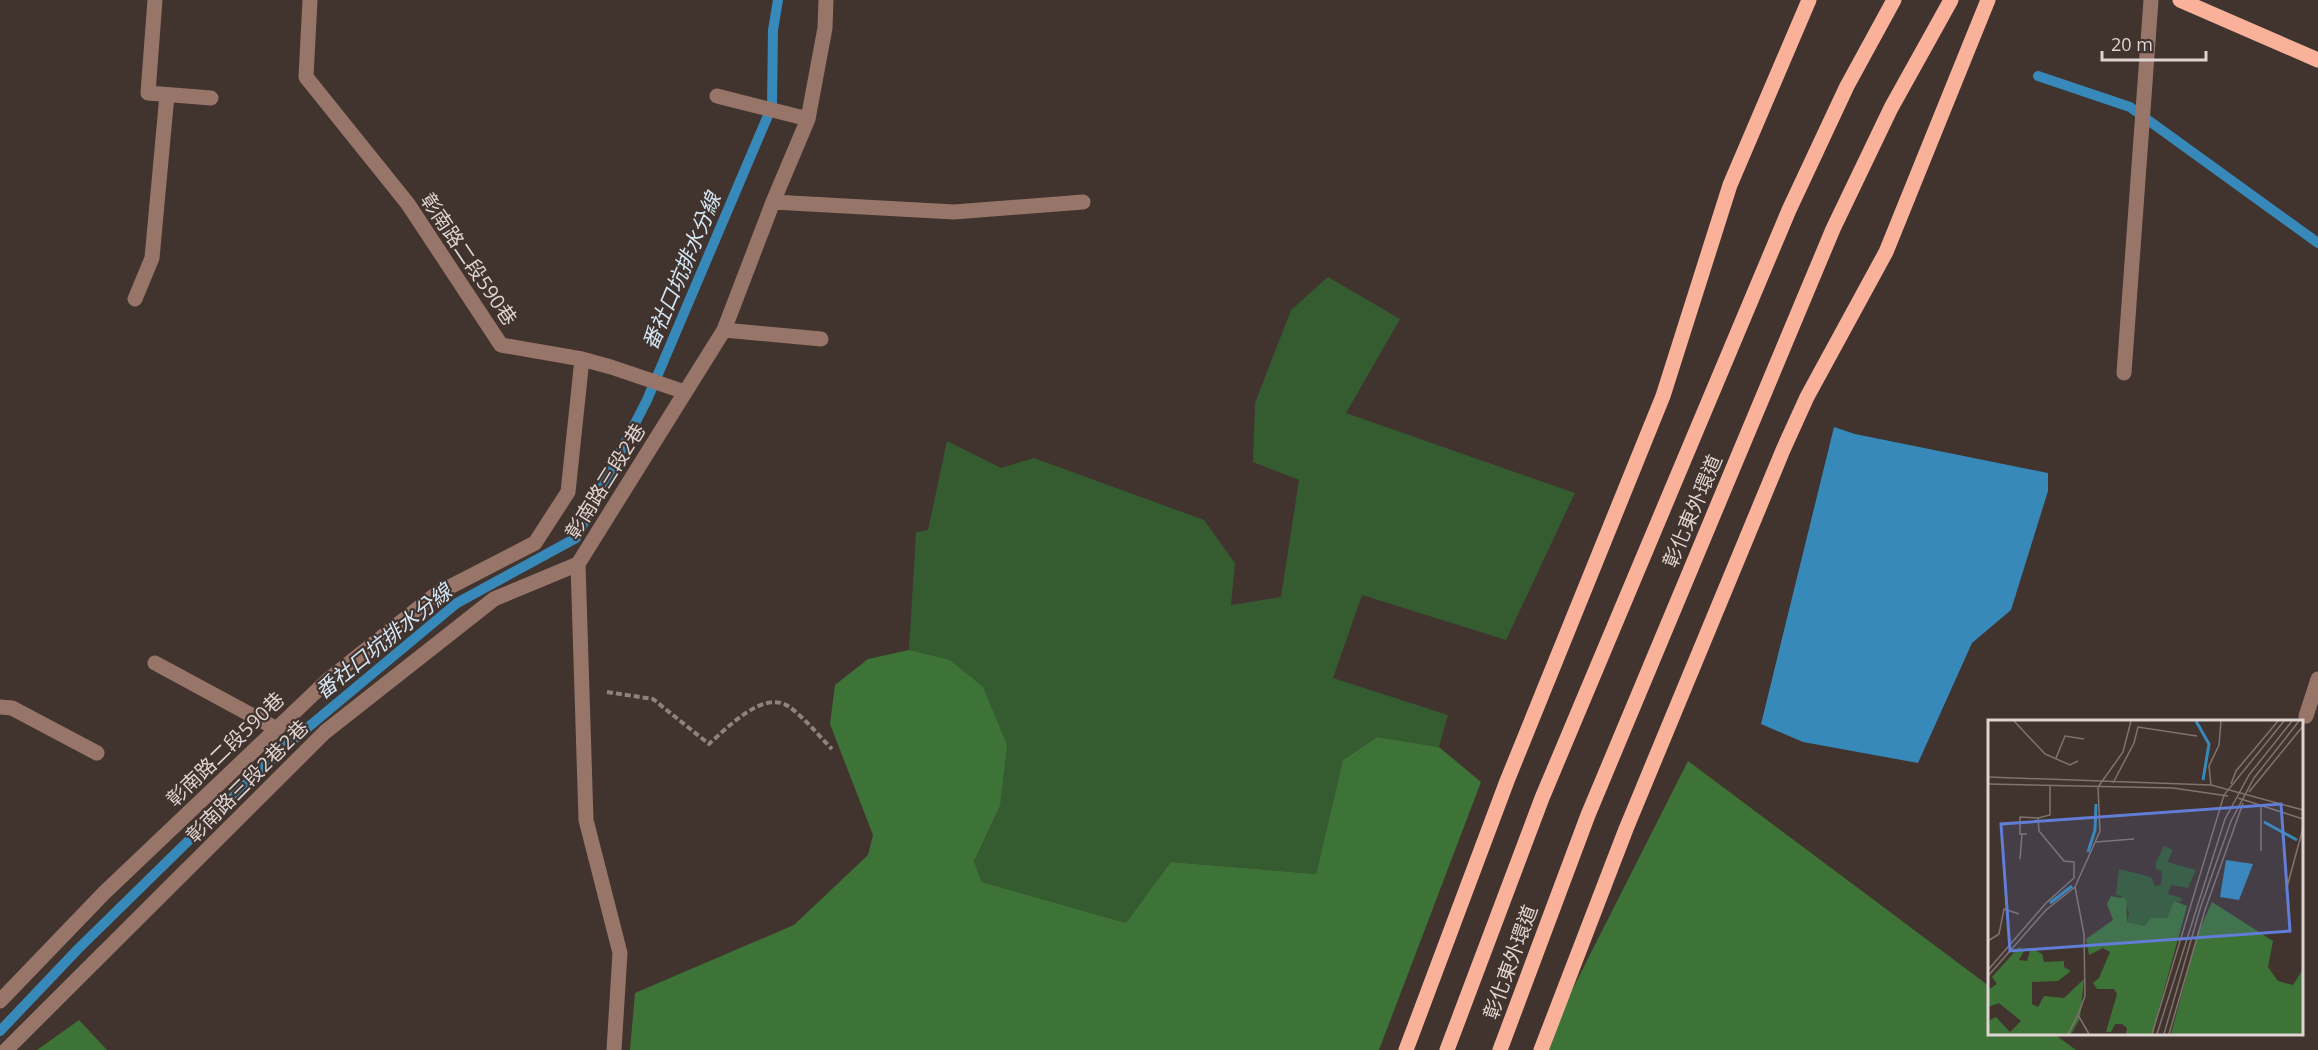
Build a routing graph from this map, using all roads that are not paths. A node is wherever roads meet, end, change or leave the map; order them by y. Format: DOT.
graph roads {
  1 [pos="155,0"];
  2 [pos="310,0"];
  3 [pos="826,0"];
  4 [pos="1809,0"];
  5 [pos="1894,0"];
  6 [pos="1951,0"];
  7 [pos="1988,0"];
  8 [pos="2151,0"];
  9 [pos="2180,0"];
  10 [pos="2318,60"];
  11 [pos="167,95"];
  12 [pos="717,96"];
  13 [pos="211,98"];
  14 [pos="808,119"];
  15 [pos="773,202"];
  16 [pos="1083,202"];
  17 [pos="135,299"];
  18 [pos="724,330"];
  19 [pos="821,339"];
  20 [pos="582,359"];
  21 [pos="2124,373"];
  22 [pos="685,392"];
  23 [pos="578,564"];
  24 [pos="155,663"];
  25 [pos="2318,679"];
  26 [pos="0,707"];
  27 [pos="2306,716"];
  28 [pos="276,729"];
  29 [pos="97,753"];
  30 [pos="0,1001"];
  31 [pos="1406,1048"];
  32 [pos="6,1050"];
  33 [pos="614,1050"];
  34 [pos="1447,1050"];
  35 [pos="1500,1050"];
  36 [pos="1542,1050"];
  1 -- 11 [label="street"];
  2 -- 20 [label="street, 彰南路二段590巷"];
  3 -- 14 [label="street, 彰南路三段2巷"];
  4 -- 31 [label="main road"];
  5 -- 34 [label="main road, 彰化東外環道"];
  6 -- 35 [label="main road, 彰化東外環道"];
  7 -- 36 [label="main road"];
  8 -- 21 [label="street"];
  9 -- 10 [label="main road"];
  11 -- 13 [label="street"];
  11 -- 17 [label="street"];
  12 -- 14 [label="street"];
  14 -- 15 [label="street, 彰南路三段2巷"];
  15 -- 16 [label="street"];
  15 -- 18 [label="street, 彰南路三段2巷"];
  18 -- 19 [label="street"];
  18 -- 22 [label="street, 彰南路三段2巷"];
  20 -- 22 [label="street"];
  20 -- 28 [label="street, 彰南路二段590巷"];
  22 -- 23 [label="street, 彰南路三段2巷"];
  23 -- 32 [label="street, 彰南路三段2巷2巷"];
  23 -- 33 [label="street, 彰南路三段2巷"];
  24 -- 28 [label="street"];
  25 -- 27 [label="street"];
  26 -- 29 [label="street"];
  28 -- 30 [label="street, 彰南路二段590巷"];
}
